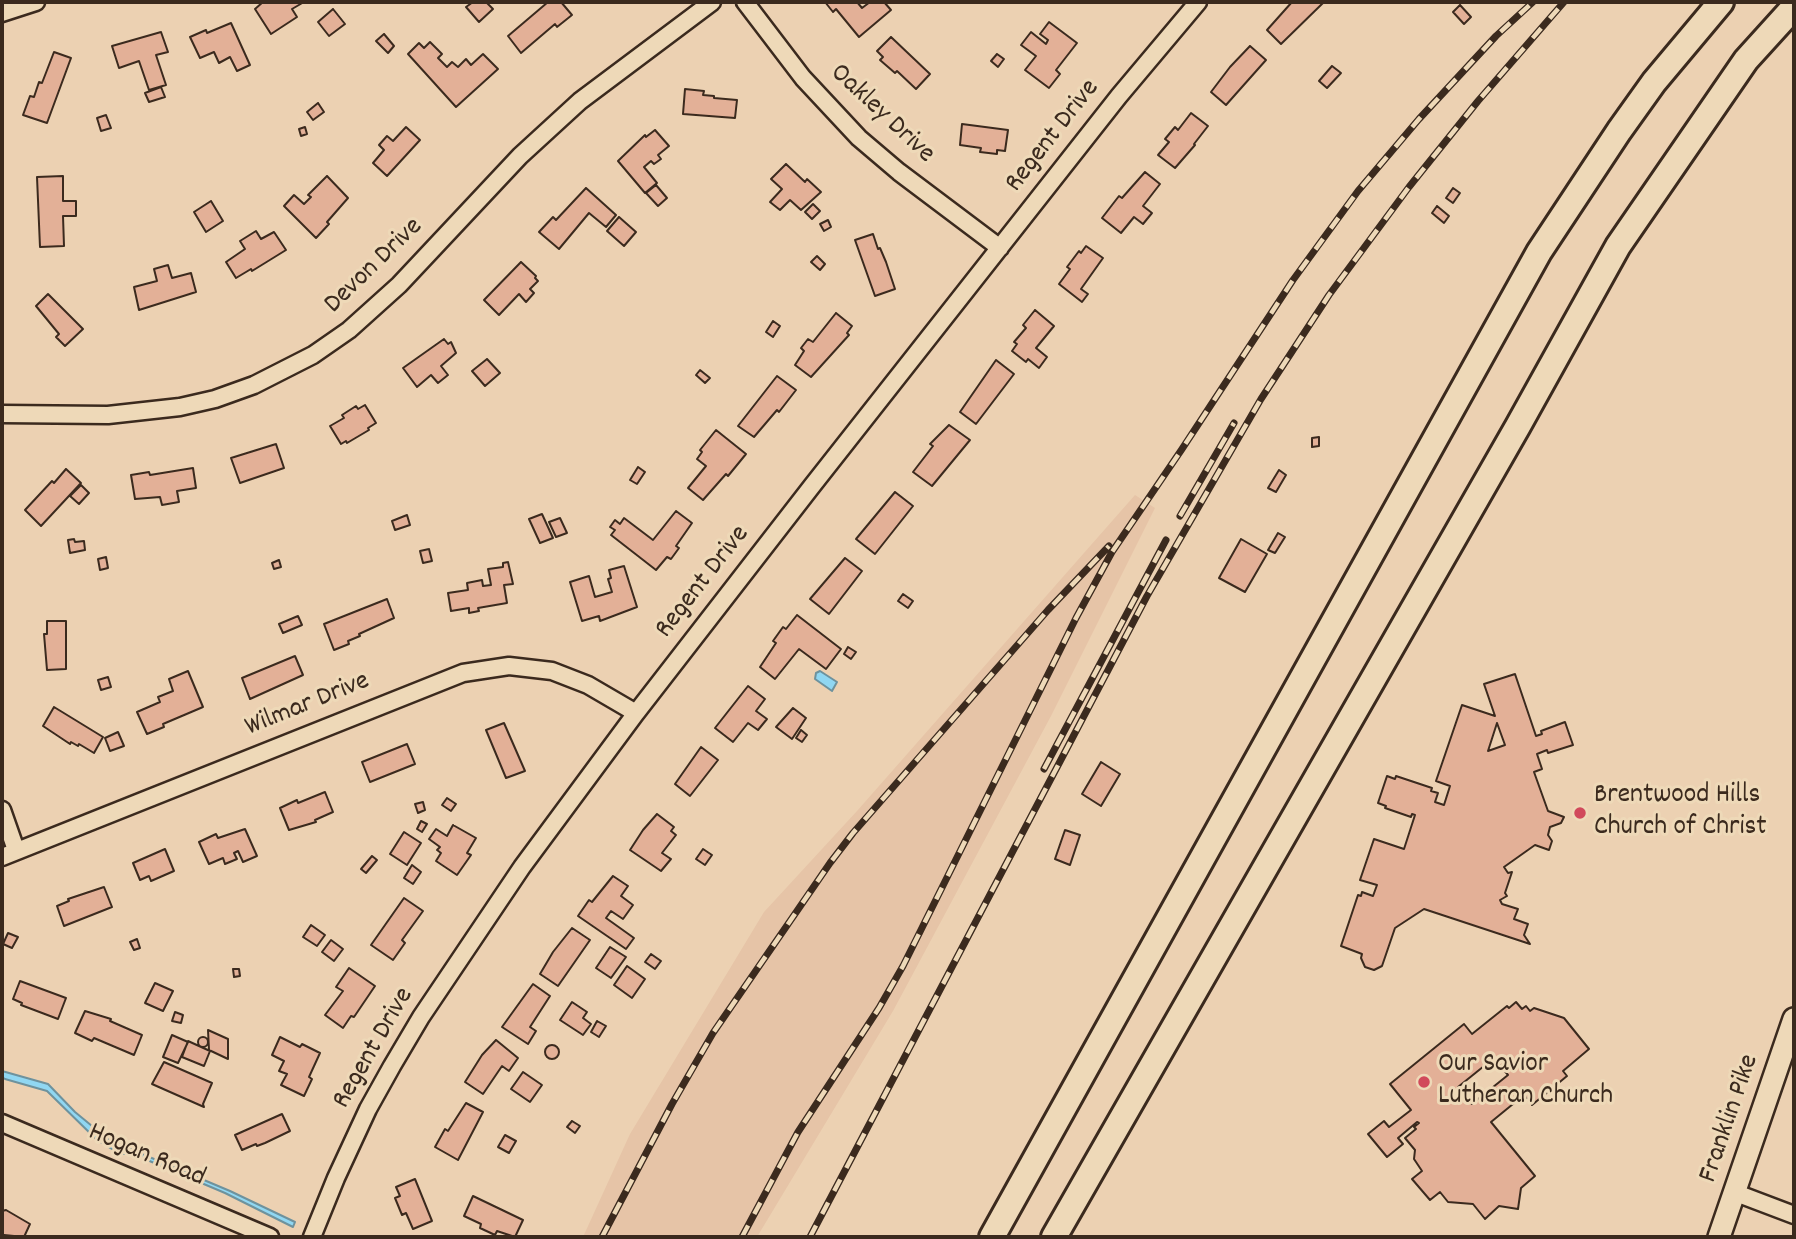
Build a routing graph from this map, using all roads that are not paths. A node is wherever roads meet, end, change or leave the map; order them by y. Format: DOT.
graph roads {
  1 [pos="36,2"];
  2 [pos="712,2"];
  3 [pos="745,2"];
  4 [pos="1198,2"];
  5 [pos="1721,2"];
  6 [pos="1794,7"];
  7 [pos="2,13"];
  8 [pos="1000,248"];
  9 [pos="2,414"];
  10 [pos="636,713"];
  11 [pos="2,810"];
  12 [pos="9,854"];
  13 [pos="1794,1019"];
  14 [pos="2,1123"];
  15 [pos="1736,1193"];
  16 [pos="1794,1215"];
  17 [pos="270,1237"];
  18 [pos="312,1237"];
  19 [pos="992,1237"];
  20 [pos="1054,1237"];
  21 [pos="1719,1237"];
  1 -- 7 [label="street"];
  2 -- 9 [label="street, Devon Drive"];
  3 -- 8 [label="street, Oakley Drive"];
  4 -- 8 [label="street, Regent Drive"];
  5 -- 19 [label="highway"];
  6 -- 20 [label="highway"];
  8 -- 10 [label="street, Regent Drive"];
  10 -- 12 [label="street, Wilmar Drive"];
  10 -- 18 [label="street, Regent Drive"];
  11 -- 12 [label="street"];
  13 -- 15 [label="main road, Franklin Pike"];
  14 -- 17 [label="street, Hogan Road"];
  15 -- 16 [label="street"];
  15 -- 21 [label="main road, Franklin Pike"];
}
